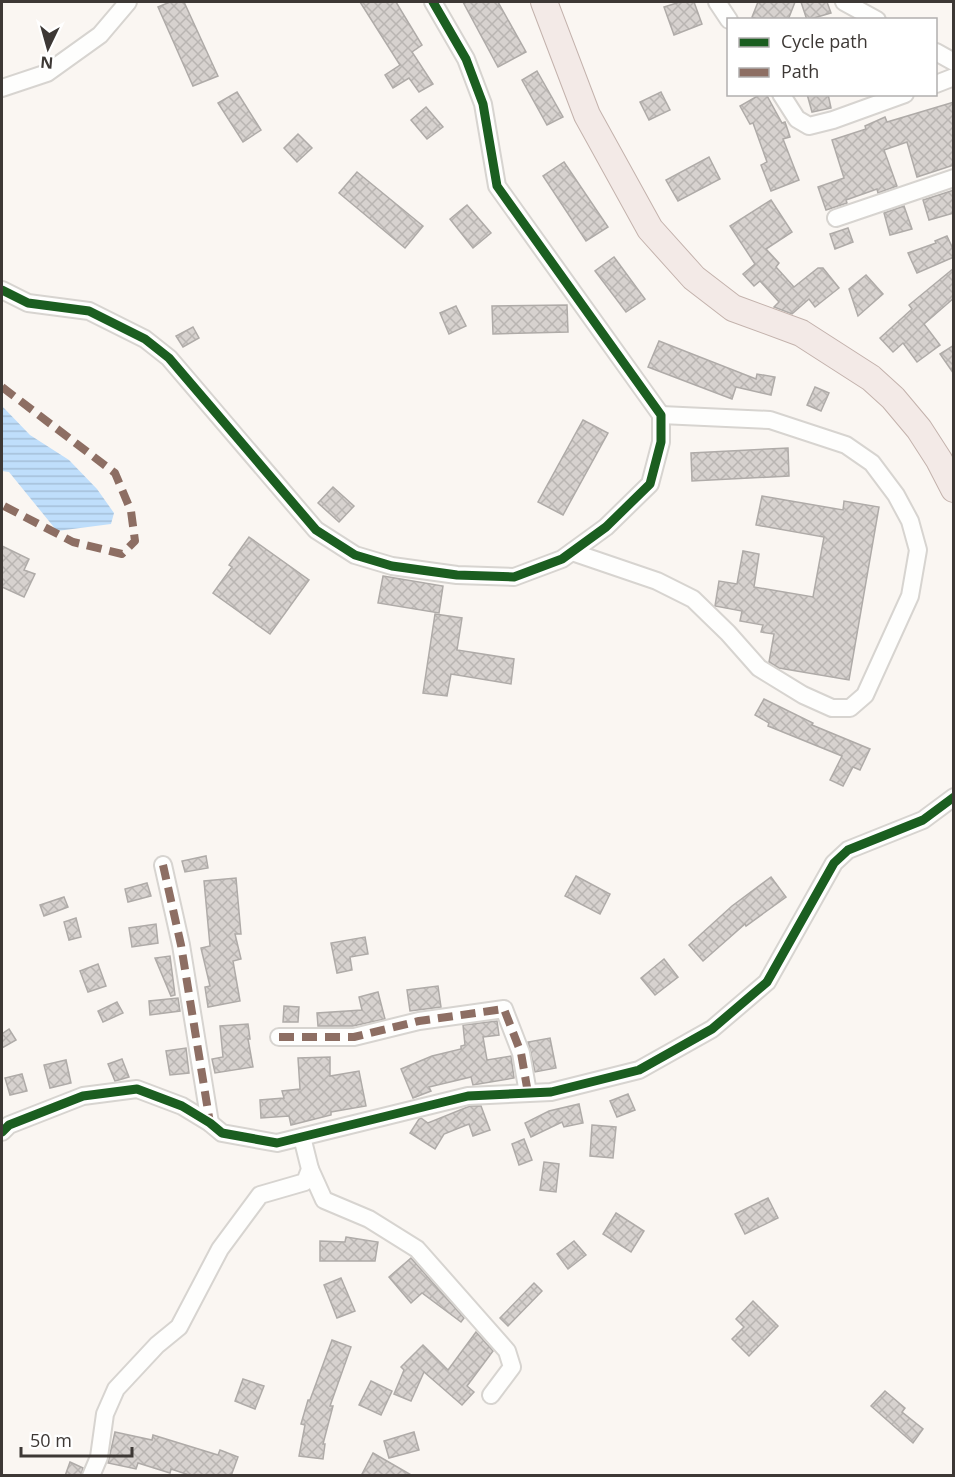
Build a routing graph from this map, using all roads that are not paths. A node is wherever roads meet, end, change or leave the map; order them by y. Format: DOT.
graph roads {
  1 [pos="128,2"];
  2 [pos="433,2"];
  3 [pos="544,2"];
  4 [pos="717,2"];
  5 [pos="844,2"];
  6 [pos="728,18"];
  7 [pos="873,18"];
  8 [pos="937,53"];
  9 [pos="954,62"];
  10 [pos="954,77"];
  11 [pos="937,84"];
  12 [pos="2,88"];
  13 [pos="782,96"];
  14 [pos="899,96"];
  15 [pos="954,178"];
  16 [pos="836,218"];
  17 [pos="2,290"];
  18 [pos="661,416"];
  19 [pos="954,489"];
  20 [pos="572,552"];
  21 [pos="954,797"];
  22 [pos="163,865"];
  23 [pos="279,1038"];
  24 [pos="528,1093"];
  25 [pos="210,1123"];
  26 [pos="2,1132"];
  27 [pos="302,1137"];
  28 [pos="310,1169"];
  29 [pos="491,1395"];
  30 [pos="91,1476"];
  1 -- 12 [label="street"];
  2 -- 18 [label="street"];
  3 -- 19 [label="main road"];
  4 -- 6 [label="street"];
  5 -- 7 [label="street"];
  8 -- 9 [label="street"];
  10 -- 11 [label="street"];
  13 -- 14 [label="street"];
  15 -- 16 [label="street"];
  17 -- 20 [label="street"];
  18 -- 20 [label="street"];
  18 -- 20 [label="street"];
  21 -- 24 [label="street"];
  22 -- 25 [label="street"];
  23 -- 24 [label="street"];
  24 -- 27 [label="street"];
  25 -- 26 [label="street"];
  25 -- 27 [label="street"];
  27 -- 28 [label="street"];
  28 -- 29 [label="street"];
  28 -- 30 [label="street"];
}
